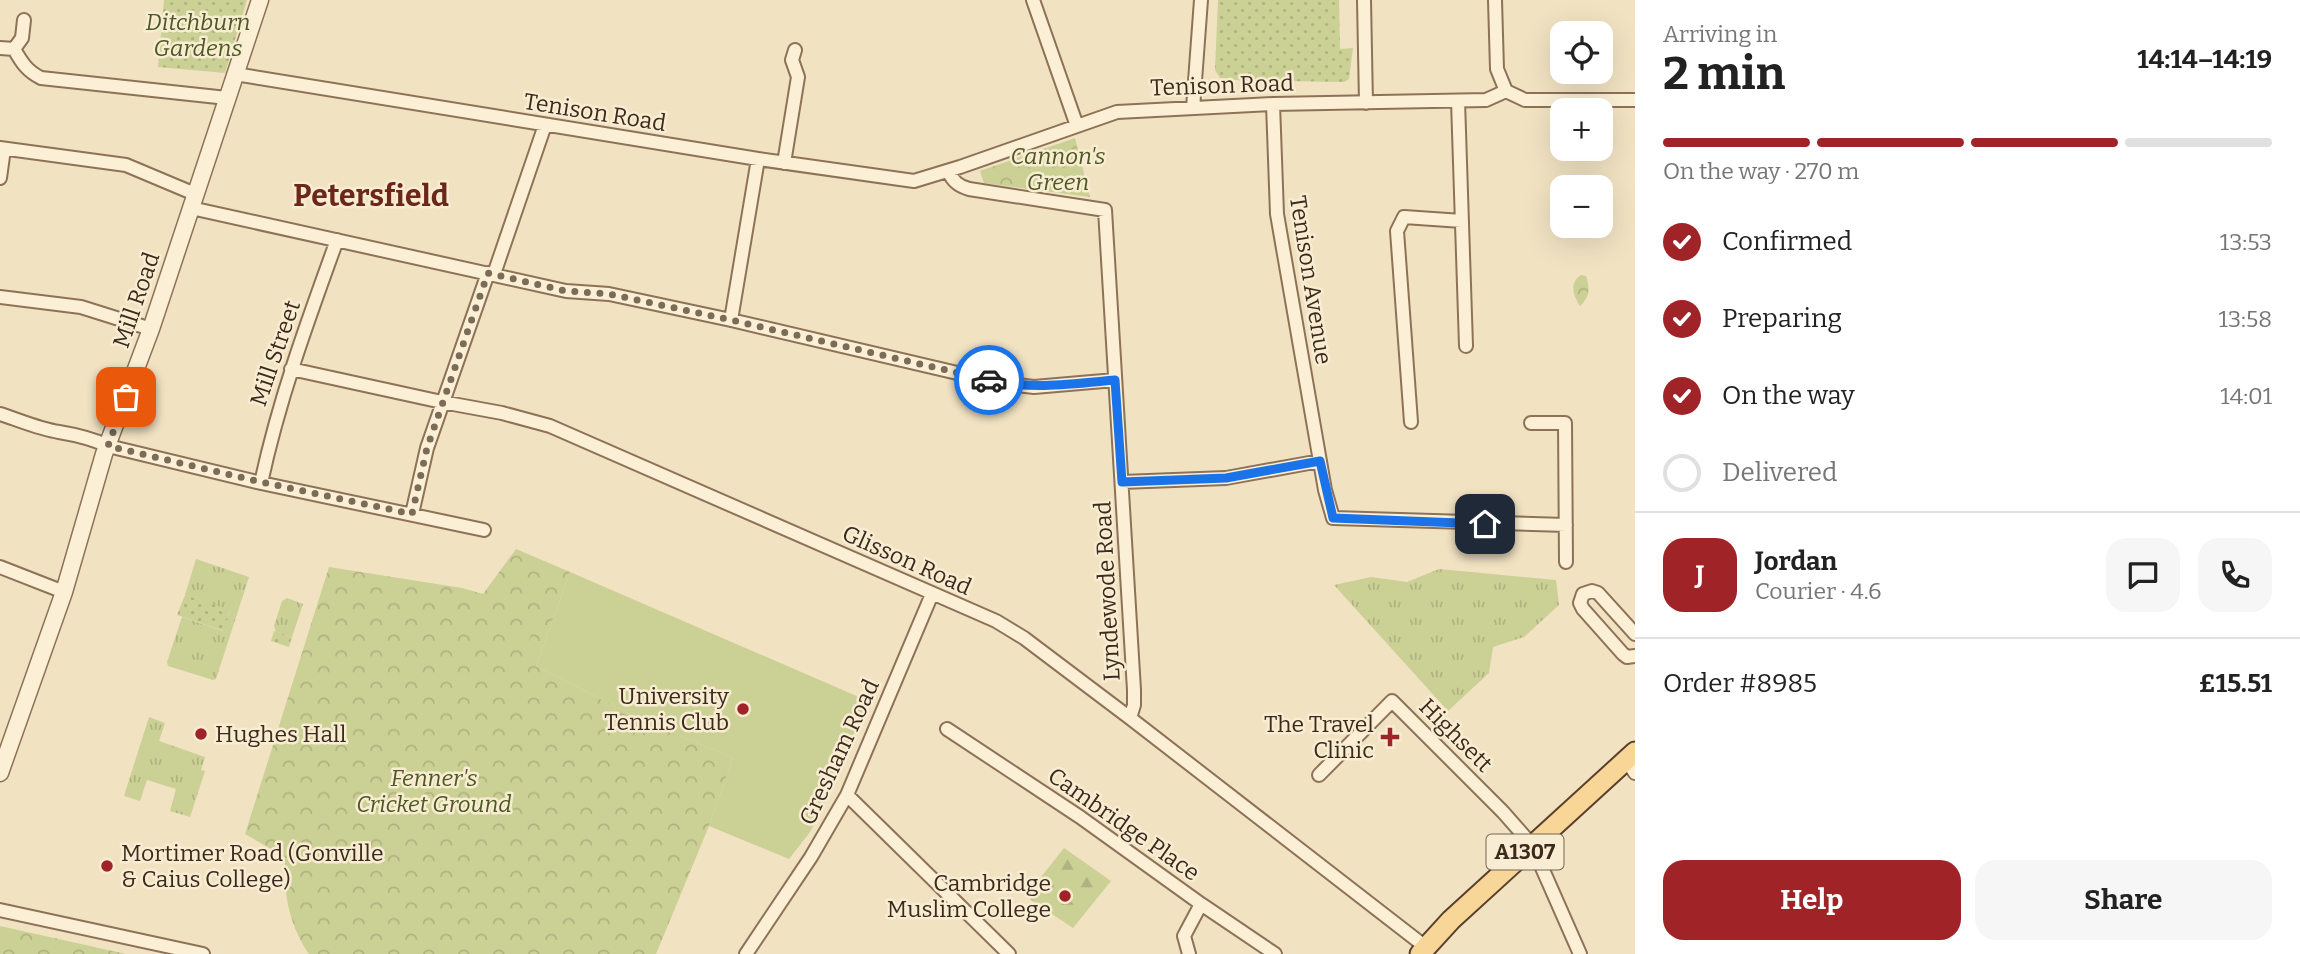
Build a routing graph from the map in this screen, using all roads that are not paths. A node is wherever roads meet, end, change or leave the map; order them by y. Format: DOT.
graph roads {
  1 [pos="260,0"];
  2 [pos="1033,0"];
  3 [pos="1201,0"];
  4 [pos="1364,0"];
  5 [pos="1495,0"];
  6 [pos="24,20"];
  7 [pos="0,48"];
  8 [pos="14,49"];
  9 [pos="795,50"];
  10 [pos="235,74"];
  11 [pos="1511,94"];
  12 [pos="227,98"];
  13 [pos="1635,100"];
  14 [pos="1458,101"];
  15 [pos="1366,103"];
  16 [pos="1273,104"];
  17 [pos="1193,108"];
  18 [pos="545,125"];
  19 [pos="1077,126"];
  20 [pos="2,149"];
  21 [pos="758,159"];
  22 [pos="784,163"];
  23 [pos="948,170"];
  24 [pos="0,178"];
  25 [pos="193,201"];
  26 [pos="1462,221"];
  27 [pos="337,240"];
  28 [pos="491,274"];
  29 [pos="0,296"];
  30 [pos="731,320"];
  31 [pos="151,329"];
  32 [pos="1466,346"];
  33 [pos="291,369"];
  34 [pos="1115,380"];
  35 [pos="442,402"];
  36 [pos="0,414"];
  37 [pos="1411,422"];
  38 [pos="1531,424"];
  39 [pos="108,446"];
  40 [pos="1320,461"];
  41 [pos="261,482"];
  42 [pos="1122,482"];
  43 [pos="412,514"];
  44 [pos="1566,525"];
  45 [pos="484,530"];
  46 [pos="1566,562"];
  47 [pos="0,567"];
  48 [pos="64,592"];
  49 [pos="932,594"];
  50 [pos="1635,634"];
  51 [pos="1635,656"];
  52 [pos="1130,718"];
  53 [pos="947,729"];
  54 [pos="6,739"];
  55 [pos="1632,762"];
  56 [pos="0,773"];
  57 [pos="1319,775"];
  58 [pos="847,795"];
  59 [pos="1532,845"];
  60 [pos="1201,904"];
  61 [pos="0,910"];
  62 [pos="1423,951"];
  63 [pos="203,954"];
  64 [pos="746,954"];
  65 [pos="1009,954"];
  66 [pos="1189,954"];
  67 [pos="1275,954"];
  68 [pos="1580,954"];
  1 -- 10 [label="street, Mill Road"];
  2 -- 19 [label="street"];
  3 -- 17 [label="street"];
  4 -- 15 [label="street"];
  5 -- 11 [label="street"];
  6 -- 8 [label="street"];
  7 -- 8 [label="street"];
  8 -- 12 [label="street"];
  9 -- 22 [label="street"];
  10 -- 12 [label="street, Mill Road"];
  10 -- 18 [label="street, Tenison Road"];
  11 -- 13 [label="street, Tenison Road"];
  11 -- 14 [label="street, Tenison Road"];
  12 -- 25 [label="street, Mill Road"];
  14 -- 15 [label="street, Tenison Road"];
  14 -- 26 [label="street"];
  15 -- 16 [label="street, Tenison Road"];
  16 -- 17 [label="street, Tenison Road"];
  16 -- 40 [label="street, Tenison Avenue"];
  17 -- 19 [label="street, Tenison Road"];
  18 -- 21 [label="street, Tenison Road"];
  18 -- 28 [label="street"];
  19 -- 23 [label="street, Tenison Road"];
  20 -- 24 [label="street"];
  20 -- 25 [label="street"];
  21 -- 22 [label="street, Tenison Road"];
  21 -- 30 [label="street"];
  22 -- 23 [label="street, Tenison Road"];
  23 -- 34 [label="street, Lyndewode Road"];
  25 -- 27 [label="street"];
  25 -- 31 [label="street, Mill Road"];
  26 -- 32 [label="street"];
  26 -- 37 [label="street"];
  27 -- 28 [label="street"];
  27 -- 33 [label="street, Mill Street"];
  28 -- 30 [label="street"];
  28 -- 35 [label="street"];
  29 -- 31 [label="street"];
  30 -- 34 [label="street"];
  31 -- 39 [label="street, Mill Road"];
  33 -- 35 [label="street, Glisson Road"];
  33 -- 41 [label="street, Mill Street"];
  34 -- 42 [label="street, Lyndewode Road"];
  35 -- 43 [label="street"];
  35 -- 49 [label="street, Glisson Road"];
  36 -- 39 [label="street"];
  38 -- 44 [label="street"];
  39 -- 41 [label="street"];
  39 -- 48 [label="street, Mill Road"];
  40 -- 42 [label="street"];
  40 -- 44 [label="street, Tenison Avenue"];
  41 -- 43 [label="street"];
  42 -- 52 [label="street, Lyndewode Road"];
  43 -- 45 [label="street"];
  44 -- 46 [label="street"];
  47 -- 48 [label="street"];
  48 -- 54 [label="street, Mill Road"];
  49 -- 52 [label="street, Glisson Road"];
  49 -- 58 [label="street, Gresham Road"];
  50 -- 51 [label="street"];
  52 -- 62 [label="street, Glisson Road"];
  53 -- 60 [label="street, Cambridge Place"];
  54 -- 56 [label="street, Mill Road"];
  55 -- 59 [label="main road, A1307"];
  57 -- 59 [label="street, Highsett"];
  58 -- 64 [label="street, Gresham Road"];
  58 -- 65 [label="street"];
  59 -- 62 [label="main road, A1307"];
  59 -- 68 [label="street"];
  60 -- 66 [label="street"];
  60 -- 67 [label="street, Cambridge Place"];
  61 -- 63 [label="street"];
}
